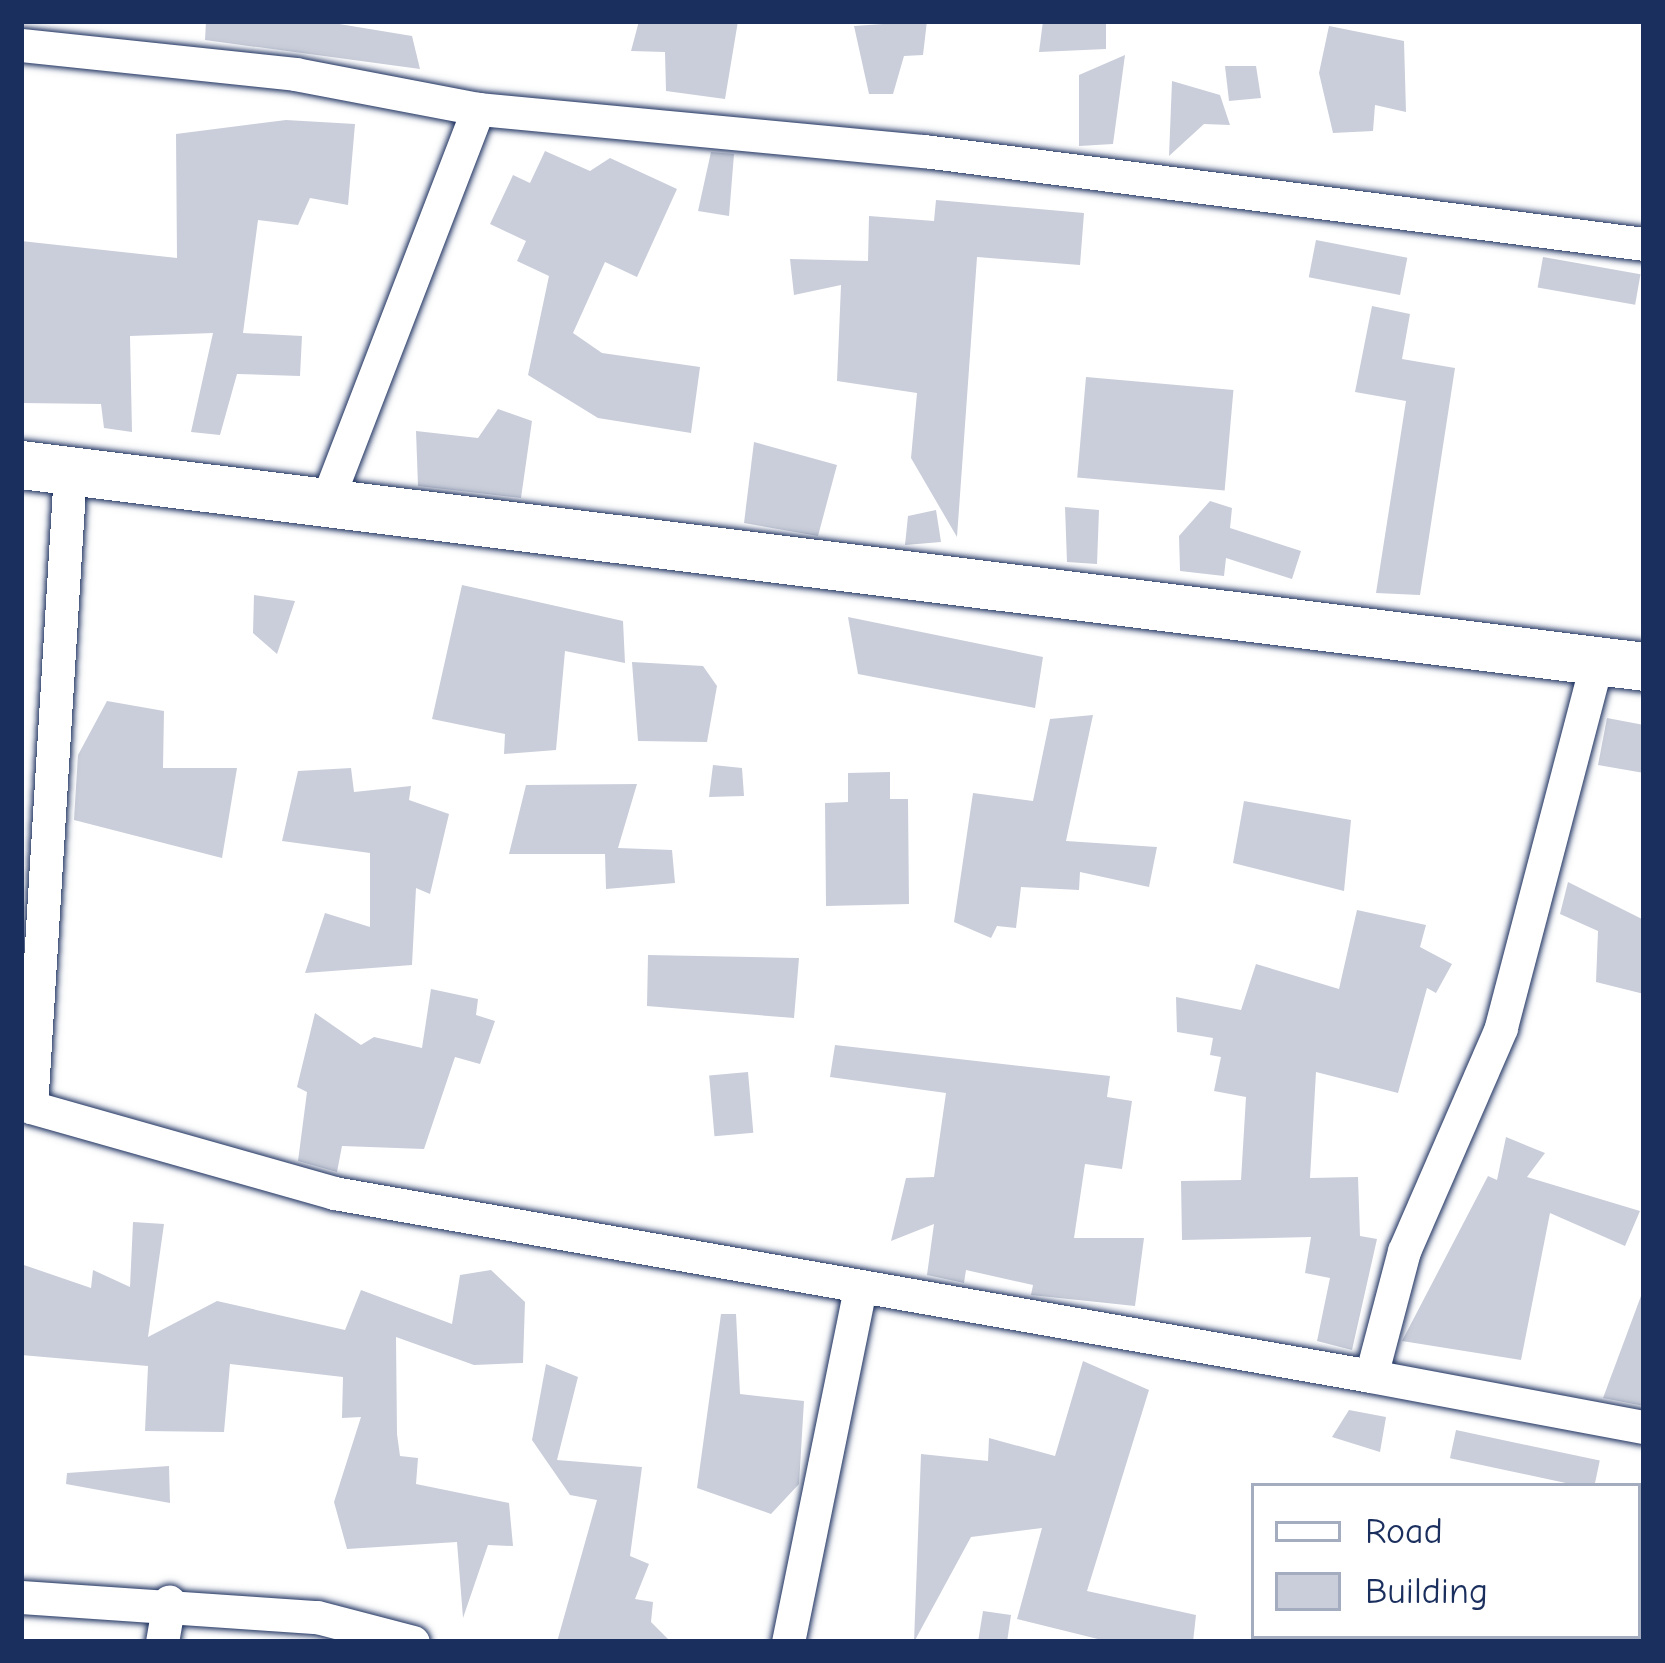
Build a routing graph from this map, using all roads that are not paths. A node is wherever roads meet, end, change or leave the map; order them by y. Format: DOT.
graph roads {
  1 [pos="21,44"];
  2 [pos="478,109"];
  3 [pos="1644,244"];
  4 [pos="21,465"];
  5 [pos="70,472"];
  6 [pos="324,508"];
  7 [pos="1620,664"];
  8 [pos="26,1107"];
  9 [pos="859,1293"];
  10 [pos="1370,1376"];
  11 [pos="1644,1426"];
  12 [pos="21,1597"];
  13 [pos="170,1602"];
  14 [pos="162,1642"];
  15 [pos="412,1642"];
  16 [pos="788,1642"];
  1 -- 2 [label="street"];
  2 -- 3 [label="street"];
  2 -- 6 [label="street"];
  4 -- 5 [label="street"];
  5 -- 6 [label="street"];
  5 -- 8 [label="street"];
  6 -- 7 [label="street"];
  7 -- 10 [label="street"];
  8 -- 9 [label="street"];
  9 -- 10 [label="street"];
  9 -- 16 [label="street"];
  10 -- 11 [label="street"];
  12 -- 13 [label="street"];
  13 -- 14 [label="street"];
  13 -- 15 [label="street"];
}
